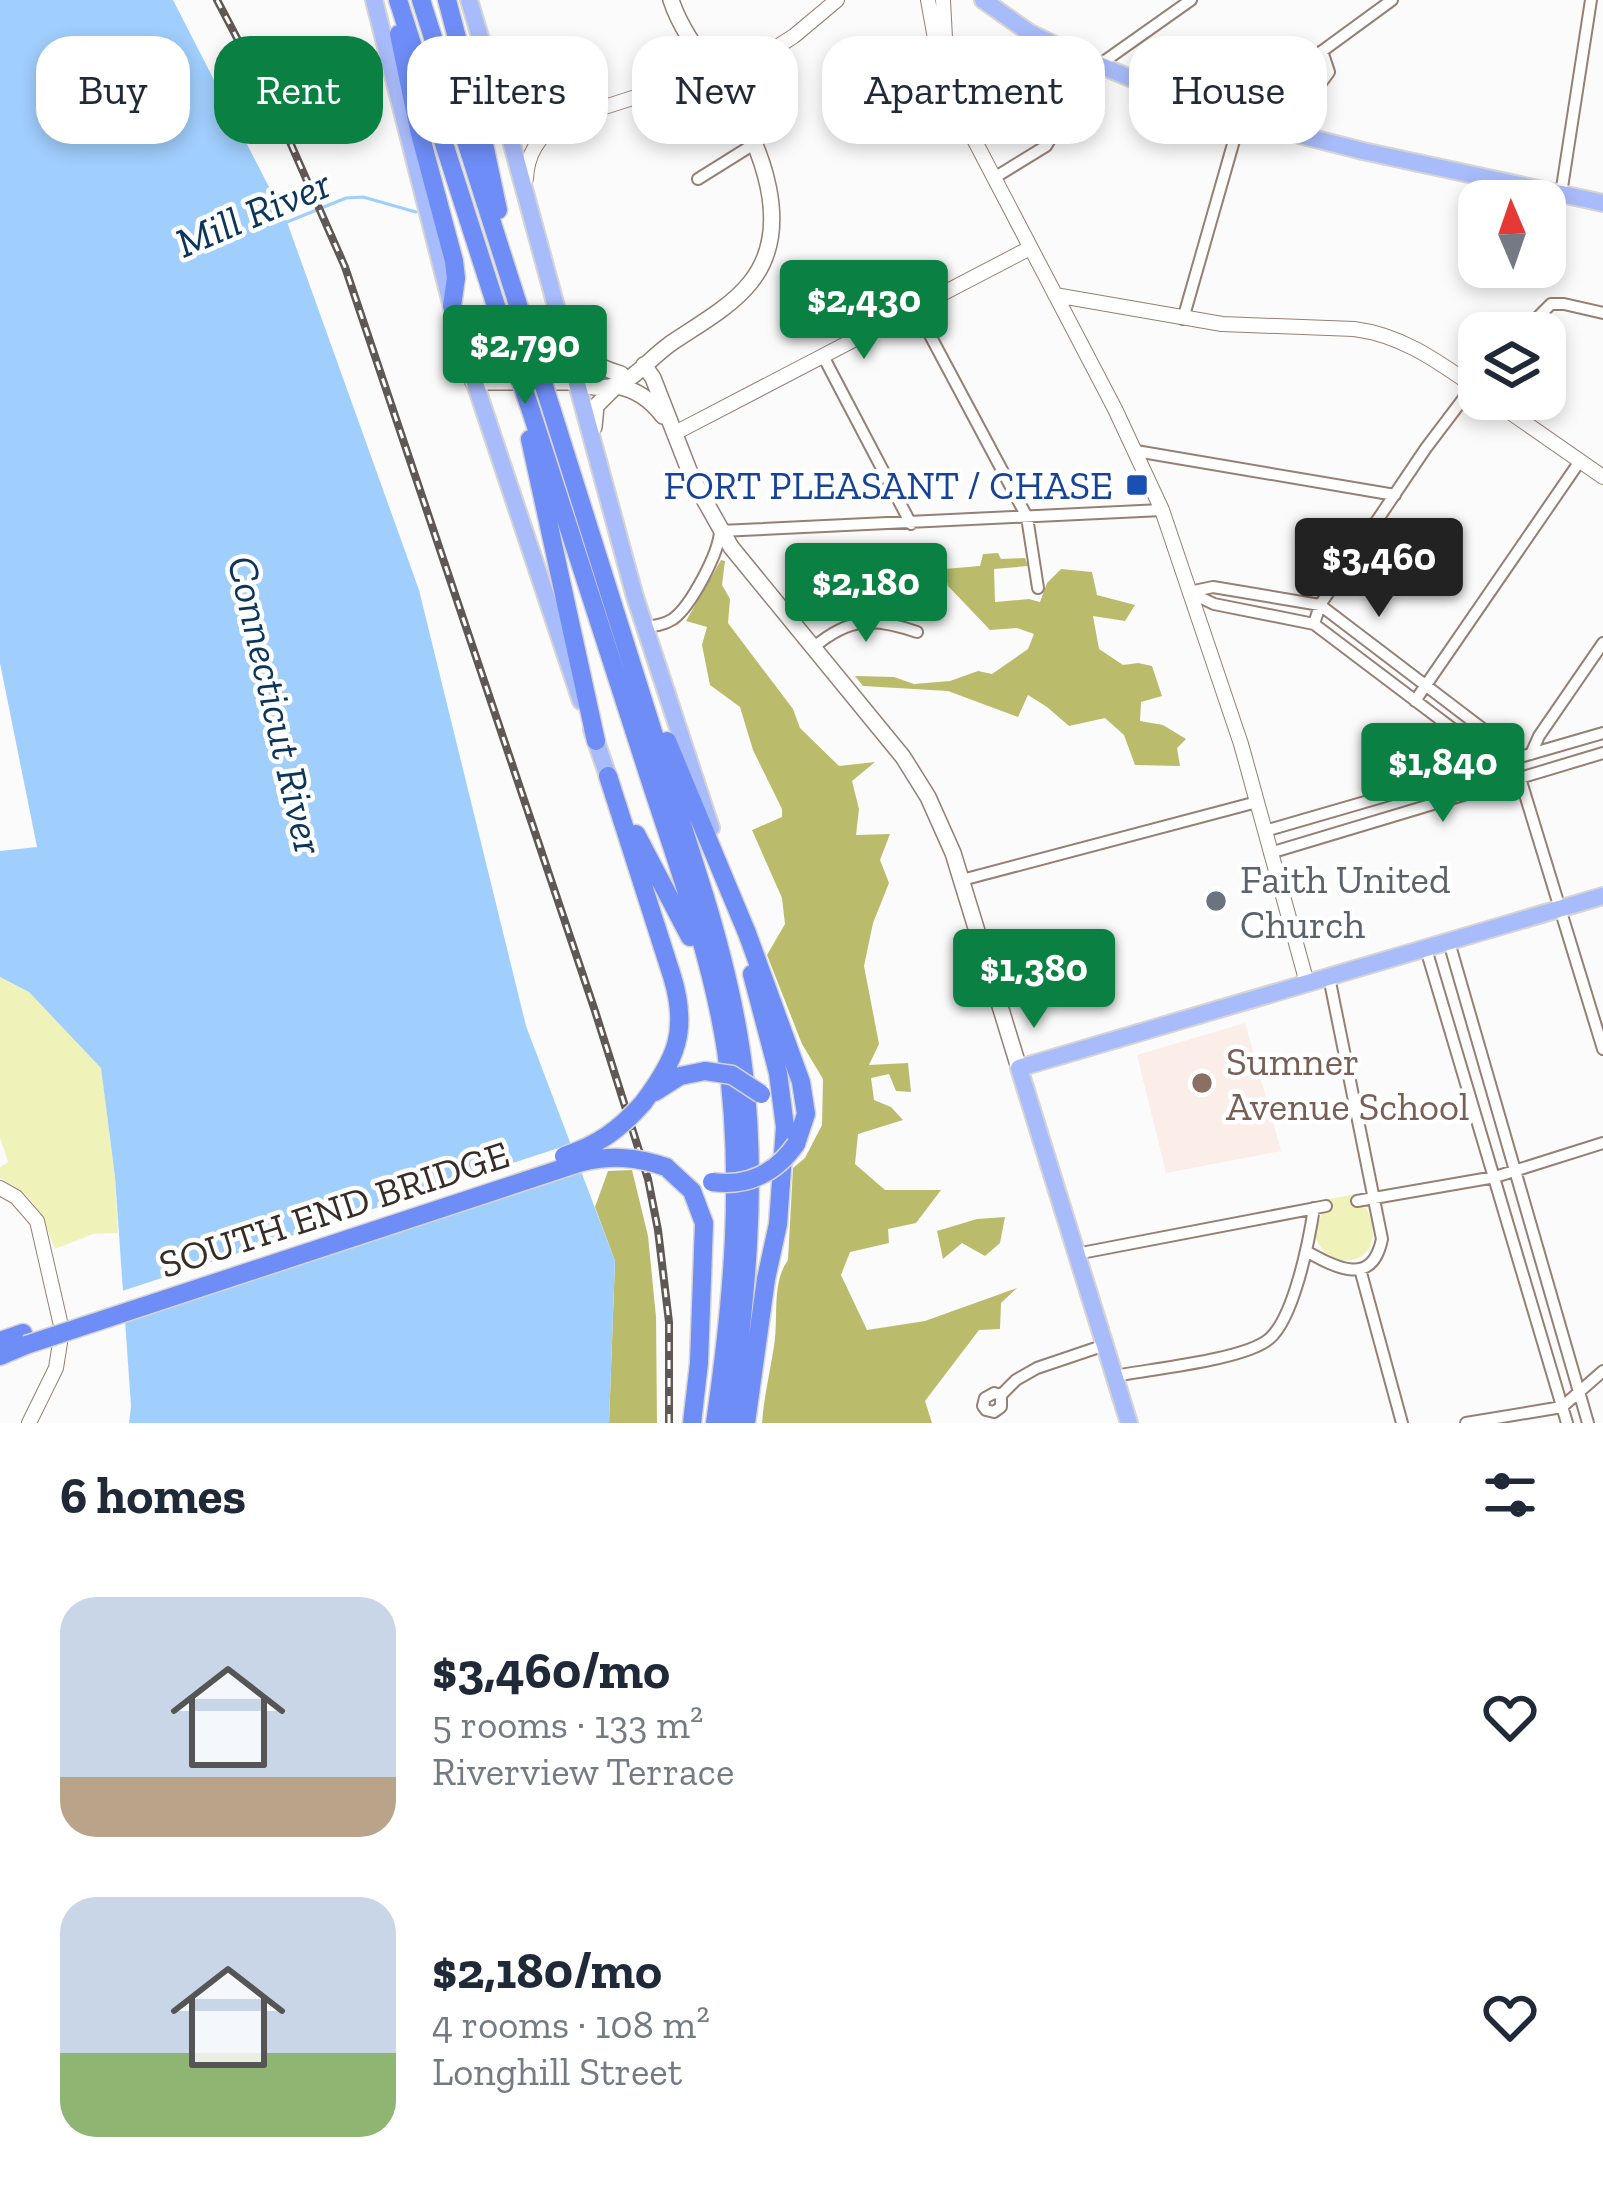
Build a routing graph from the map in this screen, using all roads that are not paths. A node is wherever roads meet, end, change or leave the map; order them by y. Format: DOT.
graph roads {
  1 [pos="374,0"];
  2 [pos="395,0"];
  3 [pos="421,0"];
  4 [pos="447,0"];
  5 [pos="469,0"];
  6 [pos="671,0"];
  7 [pos="837,0"];
  8 [pos="928,0"];
  9 [pos="944,0"];
  10 [pos="983,0"];
  11 [pos="1191,0"];
  12 [pos="1392,0"];
  13 [pos="1591,0"];
  14 [pos="683,28"];
  15 [pos="480,36"];
  16 [pos="686,36"];
  17 [pos="688,36"];
  18 [pos="794,36"];
  19 [pos="935,36"];
  20 [pos="946,36"];
  21 [pos="1036,36"];
  22 [pos="1327,48"];
  23 [pos="1105,56"];
  24 [pos="1327,143"];
  25 [pos="511,144"];
  26 [pos="537,144"];
  27 [pos="752,144"];
  28 [pos="754,144"];
  29 [pos="976,144"];
  30 [pos="1047,144"];
  31 [pos="1232,144"];
  32 [pos="994,178"];
  33 [pos="698,179"];
  34 [pos="1495,180"];
  35 [pos="1563,180"];
  36 [pos="1566,195"];
  37 [pos="526,196"];
  38 [pos="1603,203"];
  39 [pos="1030,248"];
  40 [pos="508,274"];
  41 [pos="1055,295"];
  42 [pos="452,306"];
  43 [pos="915,307"];
  44 [pos="1543,312"];
  45 [pos="1603,313"];
  46 [pos="1183,319"];
  47 [pos="562,331"];
  48 [pos="823,356"];
  49 [pos="644,365"];
  50 [pos="1458,374"];
  51 [pos="619,380"];
  52 [pos="473,382"];
  53 [pos="576,382"];
  54 [pos="1458,410"];
  55 [pos="536,411"];
  56 [pos="1522,420"];
  57 [pos="675,433"];
  58 [pos="1136,451"];
  59 [pos="596,453"];
  60 [pos="1580,460"];
  61 [pos="1603,477"];
  62 [pos="1395,495"];
  63 [pos="1162,510"];
  64 [pos="1027,517"];
  65 [pos="910,524"];
  66 [pos="720,531"];
  67 [pos="1038,588"];
  68 [pos="610,591"];
  69 [pos="1189,592"];
  70 [pos="1320,605"];
  71 [pos="1313,624"];
  72 [pos="644,627"];
  73 [pos="917,632"];
  74 [pos="1603,643"];
  75 [pos="814,646"];
  76 [pos="1426,684"];
  77 [pos="1415,701"];
  78 [pos="1603,733"];
  79 [pos="596,741"];
  80 [pos="1603,753"];
  81 [pos="1532,754"];
  82 [pos="1506,760"];
  83 [pos="608,776"];
  84 [pos="1520,778"];
  85 [pos="1257,802"];
  86 [pos="1265,831"];
  87 [pos="1270,853"];
  88 [pos="724,873"];
  89 [pos="962,880"];
  90 [pos="1603,896"];
  91 [pos="1559,909"];
  92 [pos="1449,942"];
  93 [pos="1426,949"];
  94 [pos="1329,977"];
  95 [pos="1307,983"];
  96 [pos="1603,1048"];
  97 [pos="725,1049"];
  98 [pos="1019,1068"];
  99 [pos="645,1101"];
  100 [pos="1603,1143"];
  101 [pos="790,1147"];
  102 [pos="666,1167"];
  103 [pos="1512,1169"];
  104 [pos="1495,1177"];
  105 [pos="0,1188"];
  106 [pos="1373,1198"];
  107 [pos="1357,1201"];
  108 [pos="1306,1251"];
  109 [pos="1076,1254"];
  110 [pos="1360,1269"];
  111 [pos="24,1339"];
  112 [pos="0,1341"];
  113 [pos="1105,1345"];
  114 [pos="0,1354"];
  115 [pos="1603,1371"];
  116 [pos="1115,1376"];
  117 [pos="1579,1394"];
  118 [pos="1000,1395"];
  119 [pos="1562,1407"];
  120 [pos="29,1423"];
  121 [pos="695,1423"];
  122 [pos="715,1423"];
  123 [pos="729,1423"];
  124 [pos="748,1423"];
  125 [pos="1129,1423"];
  126 [pos="1402,1423"];
  127 [pos="1466,1423"];
  128 [pos="1567,1423"];
  129 [pos="1588,1423"];
  1 -- 42 [label="main road"];
  2 -- 42 [label="highway"];
  2 -- 55 [label="highway, bridge"];
  3 -- 40 [label="highway"];
  4 -- 40 [label="highway"];
  5 -- 15 [label="main road"];
  6 -- 14 [label="main road"];
  7 -- 18 [label="street"];
  8 -- 19 [label="street"];
  9 -- 20 [label="street"];
  10 -- 21 [label="main road"];
  11 -- 23 [label="street"];
  12 -- 22 [label="street"];
  13 -- 35 [label="street"];
  14 -- 16 [label="main road"];
  14 -- 17 [label="main road"];
  24 -- 34 [label="main road"];
  25 -- 37 [label="main road"];
  26 -- 37 [label="street"];
  27 -- 33 [label="street"];
  28 -- 49 [label="main road"];
  29 -- 32 [label="street"];
  30 -- 32 [label="street"];
  31 -- 46 [label="street"];
  32 -- 39 [label="street"];
  36 -- 38 [label="main road"];
  37 -- 47 [label="main road"];
  39 -- 41 [label="street"];
  39 -- 43 [label="street"];
  40 -- 55 [label="highway, bridge"];
  41 -- 46 [label="street"];
  41 -- 58 [label="street"];
  42 -- 47 [label="main road"];
  42 -- 52 [label="main road"];
  43 -- 48 [label="street"];
  43 -- 64 [label="street"];
  44 -- 45 [label="street"];
  46 -- 50 [label="street"];
  47 -- 51 [label="main road"];
  47 -- 53 [label="main road"];
  48 -- 57 [label="street"];
  48 -- 65 [label="street"];
  49 -- 51 [label="main road"];
  49 -- 57 [label="main road"];
  51 -- 53 [label="main road"];
  51 -- 57 [label="main road"];
  51 -- 59 [label="main road"];
  52 -- 53 [label="main road"];
  52 -- 79 [label="main road"];
  53 -- 59 [label="main road"];
  54 -- 62 [label="street"];
  55 -- 68 [label="highway"];
  55 -- 79 [label="highway"];
  55 -- 97 [label="highway"];
  56 -- 60 [label="street"];
  57 -- 66 [label="main road"];
  58 -- 62 [label="street"];
  58 -- 63 [label="street"];
  59 -- 72 [label="main road"];
  60 -- 61 [label="street"];
  60 -- 76 [label="street"];
  62 -- 70 [label="street"];
  63 -- 64 [label="street"];
  63 -- 69 [label="street"];
  64 -- 65 [label="street"];
  64 -- 67 [label="street"];
  65 -- 66 [label="street"];
  66 -- 72 [label="street"];
  66 -- 75 [label="main road"];
  68 -- 88 [label="highway"];
  68 -- 123 [label="highway"];
  69 -- 70 [label="street"];
  69 -- 71 [label="street"];
  69 -- 85 [label="street"];
  70 -- 71 [label="street"];
  70 -- 76 [label="street"];
  71 -- 77 [label="street"];
  72 -- 88 [label="main road"];
  73 -- 75 [label="street"];
  74 -- 81 [label="street"];
  75 -- 89 [label="main road"];
  76 -- 77 [label="street"];
  76 -- 82 [label="street"];
  77 -- 82 [label="street"];
  78 -- 81 [label="street"];
  79 -- 83 [label="main road"];
  80 -- 84 [label="street"];
  81 -- 82 [label="street"];
  82 -- 84 [label="street"];
  82 -- 86 [label="street"];
  83 -- 97 [label="highway"];
  83 -- 99 [label="highway"];
  84 -- 87 [label="street"];
  84 -- 91 [label="street"];
  85 -- 86 [label="street"];
  85 -- 89 [label="street"];
  86 -- 87 [label="street"];
  87 -- 95 [label="street"];
  88 -- 101 [label="highway"];
  89 -- 98 [label="main road"];
  90 -- 91 [label="main road"];
  91 -- 92 [label="main road"];
  91 -- 96 [label="street"];
  92 -- 93 [label="main road"];
  92 -- 103 [label="street"];
  93 -- 94 [label="main road"];
  93 -- 104 [label="street"];
  94 -- 95 [label="main road"];
  94 -- 106 [label="street"];
  95 -- 98 [label="main road"];
  97 -- 122 [label="highway"];
  98 -- 109 [label="main road"];
  99 -- 101 [label="highway, bridge"];
  99 -- 111 [label="highway, SOUTH END BRIDGE, bridge"];
  100 -- 103 [label="street"];
  101 -- 102 [label="highway, SOUTH END BRIDGE, bridge"];
  101 -- 124 [label="highway"];
  102 -- 111 [label="highway, SOUTH END BRIDGE, bridge"];
  102 -- 121 [label="highway"];
  103 -- 104 [label="street"];
  103 -- 117 [label="street"];
  104 -- 106 [label="street"];
  104 -- 119 [label="street"];
  105 -- 120 [label="street"];
  106 -- 107 [label="street"];
  106 -- 110 [label="street"];
  108 -- 109 [label="street"];
  108 -- 110 [label="street"];
  108 -- 116 [label="street"];
  109 -- 113 [label="main road"];
  110 -- 126 [label="street"];
  111 -- 112 [label="highway"];
  111 -- 114 [label="highway"];
  113 -- 116 [label="main road"];
  113 -- 118 [label="street"];
  115 -- 117 [label="street"];
  116 -- 125 [label="main road"];
  117 -- 119 [label="street"];
  117 -- 129 [label="street"];
  119 -- 127 [label="street"];
  119 -- 128 [label="street"];
}
